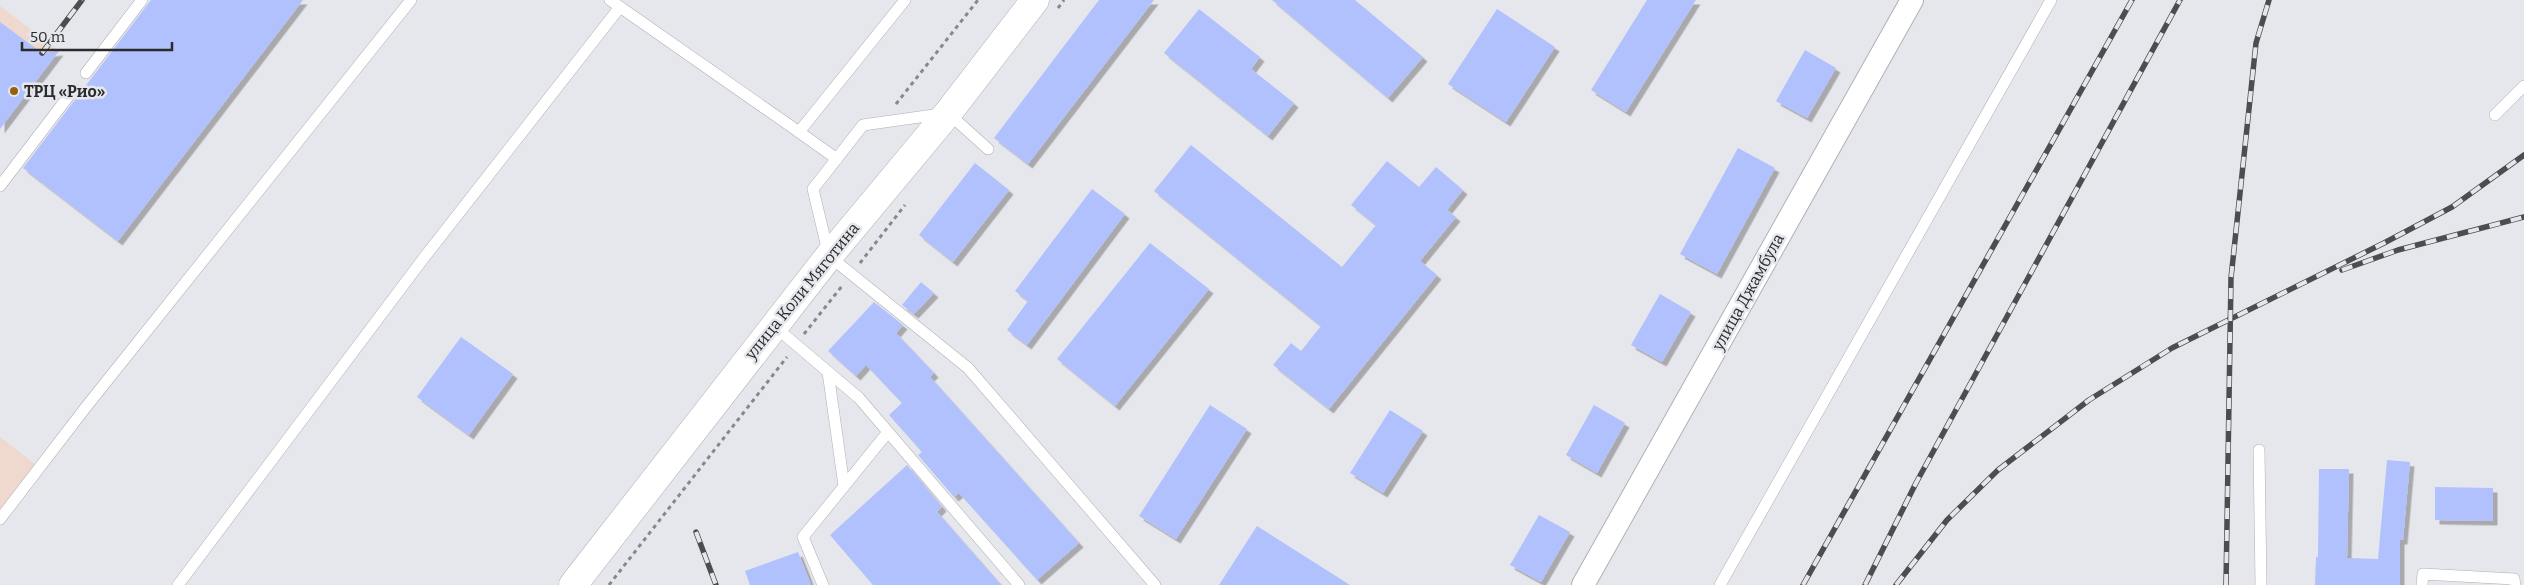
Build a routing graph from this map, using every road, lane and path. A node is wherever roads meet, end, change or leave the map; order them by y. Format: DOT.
graph roads {
  1 [pos="142,0"];
  2 [pos="411,0"];
  3 [pos="904,0"];
  4 [pos="978,0"];
  5 [pos="1064,0"];
  6 [pos="1912,0"];
  7 [pos="2051,0"];
  8 [pos="615,3"];
  9 [pos="1044,8"];
  10 [pos="86,73"];
  11 [pos="2524,86"];
  12 [pos="74,89"];
  13 [pos="948,114"];
  14 [pos="2495,115"];
  15 [pos="882,122"];
  16 [pos="800,132"];
  17 [pos="988,149"];
  18 [pos="837,159"];
  19 [pos="0,186"];
  20 [pos="911,197"];
  21 [pos="829,256"];
  22 [pos="851,274"];
  23 [pos="774,326"];
  24 [pos="796,345"];
  25 [pos="828,372"];
  26 [pos="888,432"];
  27 [pos="2259,450"];
  28 [pos="844,486"];
  29 [pos="0,519"];
  30 [pos="178,585"];
  31 [pos="572,585"];
  32 [pos="609,585"];
  33 [pos="823,585"];
  34 [pos="1019,585"];
  35 [pos="1155,585"];
  36 [pos="1583,585"];
  37 [pos="1720,585"];
  38 [pos="2261,585"];
  39 [pos="2422,585"];
  40 [pos="2515,585"];
  1 -- 10 [label="lane"];
  2 -- 29 [label="lane"];
  3 -- 16 [label="lane"];
  4 -- 15 [label="path"];
  5 -- 9 [label="path"];
  6 -- 36 [label="street, улица Джамбула"];
  7 -- 37 [label="lane"];
  8 -- 16 [label="lane"];
  8 -- 30 [label="lane"];
  9 -- 13 [label="main road, улица Коли Мяготина"];
  11 -- 14 [label="lane"];
  12 -- 19 [label="lane"];
  13 -- 15 [label="lane"];
  13 -- 17 [label="lane"];
  13 -- 21 [label="main road, улица Коли Мяготина"];
  15 -- 18 [label="lane"];
  16 -- 18 [label="lane"];
  18 -- 21 [label="lane"];
  20 -- 22 [label="path"];
  21 -- 22 [label="lane"];
  21 -- 23 [label="main road, улица Коли Мяготина"];
  22 -- 24 [label="path"];
  22 -- 35 [label="lane"];
  23 -- 24 [label="lane"];
  23 -- 31 [label="main road, улица Коли Мяготина"];
  24 -- 25 [label="lane"];
  24 -- 32 [label="path"];
  25 -- 26 [label="lane"];
  25 -- 28 [label="lane"];
  26 -- 28 [label="lane"];
  26 -- 34 [label="lane"];
  27 -- 38 [label="lane"];
  28 -- 33 [label="lane"];
  39 -- 40 [label="lane"];
}
